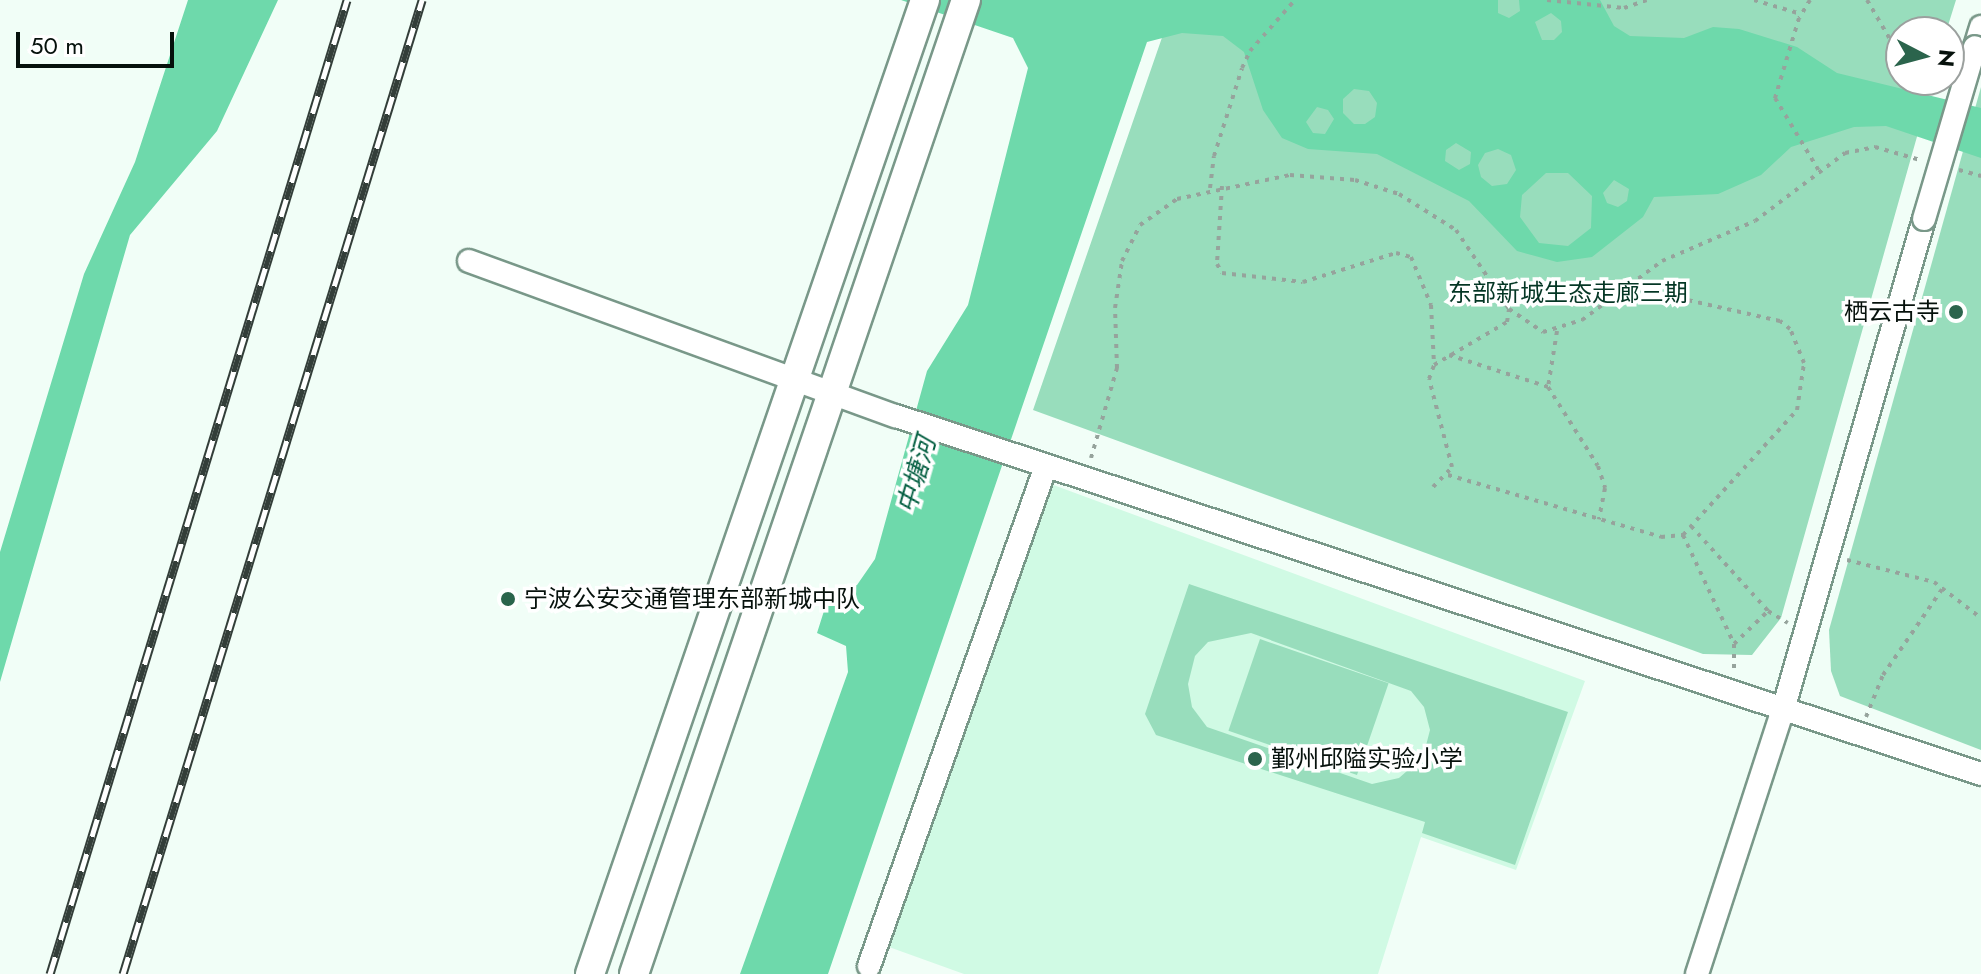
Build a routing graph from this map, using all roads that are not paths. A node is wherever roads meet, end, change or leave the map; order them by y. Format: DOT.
graph roads {
  1 [pos="966,0"];
  2 [pos="921,11"];
  3 [pos="1978,37"];
  4 [pos="469,261"];
  5 [pos="793,380"];
  6 [pos="831,393"];
  7 [pos="1042,465"];
  8 [pos="1783,710"];
  9 [pos="1981,774"];
  10 [pos="869,966"];
  11 [pos="590,974"];
  12 [pos="634,974"];
  13 [pos="1697,974"];
  1 -- 6 [label="main road"];
  2 -- 5 [label="main road"];
  3 -- 8 [label="street, bridge"];
  4 -- 5 [label="street"];
  5 -- 6 [label="street"];
  5 -- 11 [label="main road"];
  6 -- 7 [label="street"];
  6 -- 12 [label="main road"];
  7 -- 8 [label="street"];
  7 -- 10 [label="street"];
  8 -- 9 [label="street"];
  8 -- 13 [label="street"];
}
